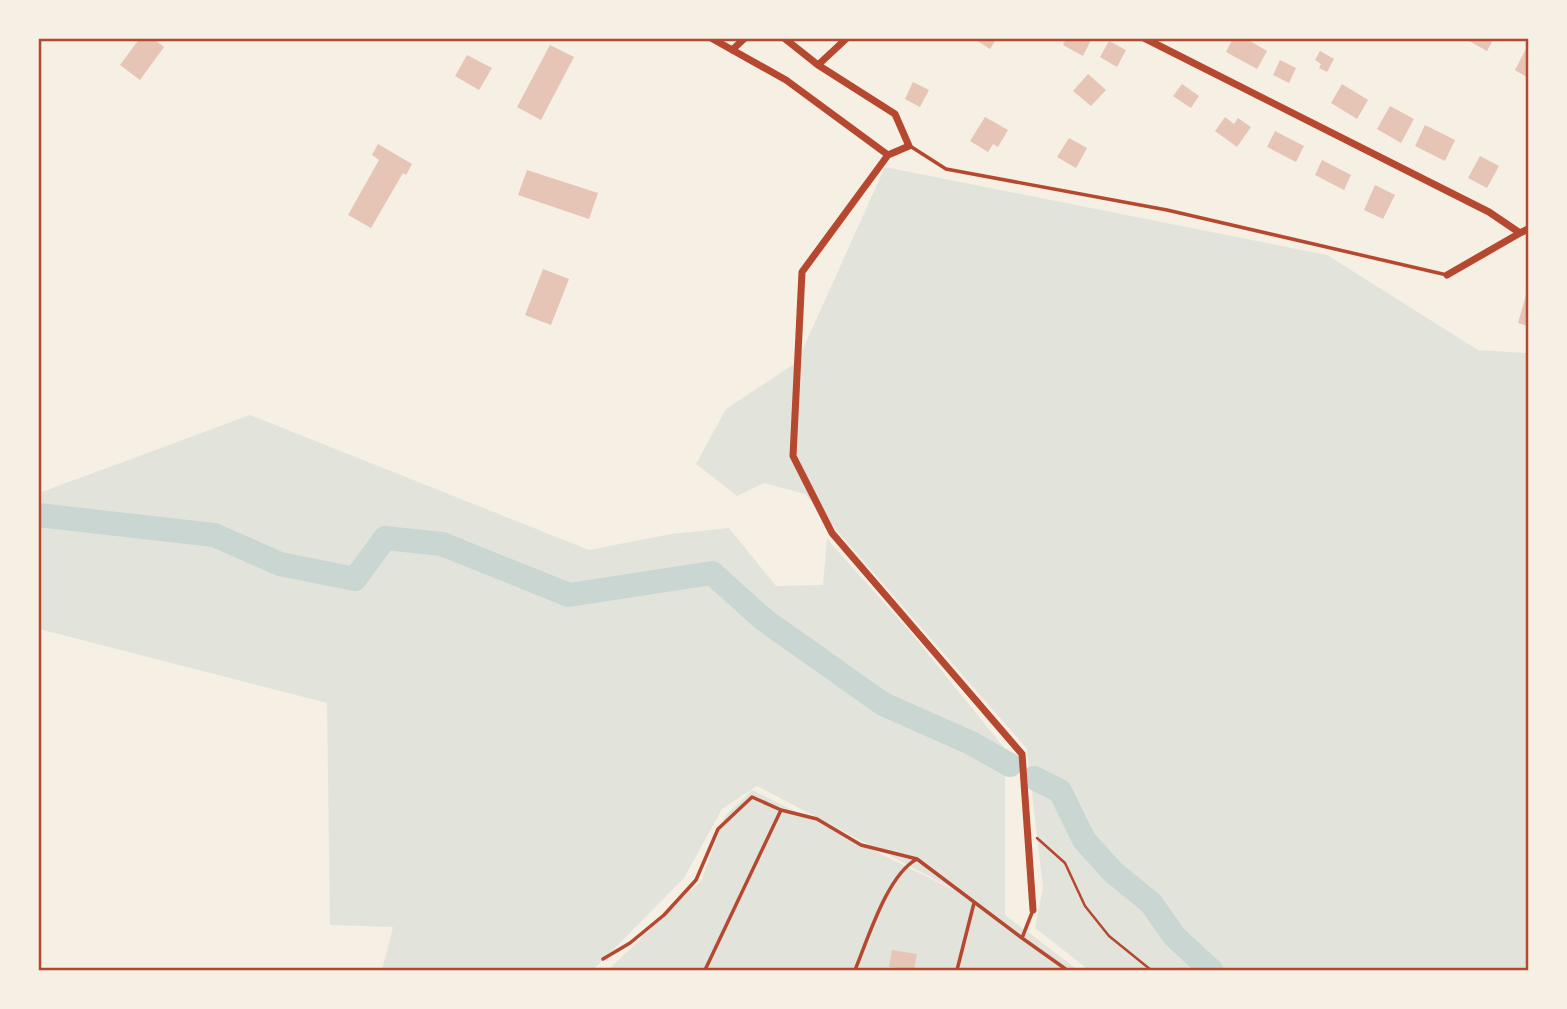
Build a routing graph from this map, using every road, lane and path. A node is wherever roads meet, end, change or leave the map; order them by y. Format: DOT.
graph roads {
  1 [pos="711,38"];
  2 [pos="745,38"];
  3 [pos="784,38"];
  4 [pos="847,38"];
  5 [pos="1144,38"];
  6 [pos="732,50"];
  7 [pos="818,65"];
  8 [pos="909,146"];
  9 [pos="888,155"];
  10 [pos="1528,229"];
  11 [pos="1520,233"];
  12 [pos="1447,275"];
  13 [pos="781,810"];
  14 [pos="1027,829"];
  15 [pos="917,859"];
  16 [pos="974,903"];
  17 [pos="1033,910"];
  18 [pos="1021,938"];
  19 [pos="603,959"];
  20 [pos="705,971"];
  21 [pos="855,971"];
  22 [pos="957,971"];
  23 [pos="1067,971"];
  24 [pos="1151,971"];
  1 -- 6 [label="street"];
  2 -- 6 [label="street"];
  3 -- 7 [label="street"];
  4 -- 7 [label="street"];
  5 -- 11 [label="street"];
  6 -- 9 [label="street"];
  7 -- 8 [label="street"];
  8 -- 9 [label="street"];
  8 -- 12 [label="lane"];
  9 -- 14 [label="street"];
  10 -- 11 [label="street"];
  11 -- 12 [label="street"];
  13 -- 15 [label="lane"];
  13 -- 19 [label="lane"];
  13 -- 20 [label="lane"];
  14 -- 17 [label="street"];
  14 -- 24 [label="path"];
  15 -- 16 [label="lane"];
  15 -- 21 [label="lane"];
  16 -- 18 [label="lane"];
  16 -- 22 [label="lane"];
  17 -- 18 [label="lane"];
  18 -- 23 [label="lane"];
}
